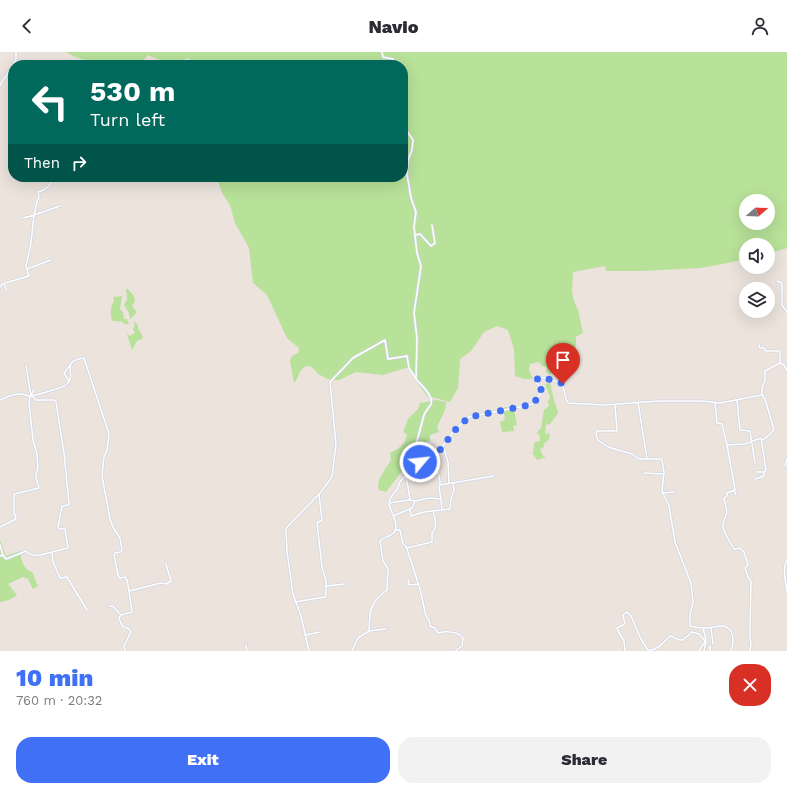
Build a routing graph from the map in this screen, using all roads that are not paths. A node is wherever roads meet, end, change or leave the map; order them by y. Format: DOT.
graph roads {
  1 [pos="382,52"];
  2 [pos="393,60"];
  3 [pos="8,73"];
  4 [pos="0,85"];
  5 [pos="408,132"];
  6 [pos="408,164"];
  7 [pos="51,182"];
  8 [pos="408,182"];
  9 [pos="60,206"];
  10 [pos="34,215"];
  11 [pos="23,218"];
  12 [pos="432,225"];
  13 [pos="416,235"];
  14 [pos="51,260"];
  15 [pos="27,269"];
  16 [pos="776,280"];
  17 [pos="5,284"];
  18 [pos="0,287"];
  19 [pos="7,291"];
  20 [pos="787,312"];
  21 [pos="759,345"];
  22 [pos="780,363"];
  23 [pos="70,364"];
  24 [pos="26,366"];
  25 [pos="787,370"];
  26 [pos="416,379"];
  27 [pos="70,381"];
  28 [pos="34,389"];
  29 [pos="762,395"];
  30 [pos="31,396"];
  31 [pos="0,400"];
  32 [pos="737,400"];
  33 [pos="638,402"];
  34 [pos="715,402"];
  35 [pos="615,405"];
  36 [pos="762,440"];
  37 [pos="752,441"];
  38 [pos="443,445"];
  39 [pos="727,445"];
  40 [pos="434,458"];
  41 [pos="647,459"];
  42 [pos="787,460"];
  43 [pos="420,462"];
  44 [pos="755,463"];
  45 [pos="787,466"];
  46 [pos="756,472"];
  47 [pos="764,472"];
  48 [pos="644,473"];
  49 [pos="664,474"];
  50 [pos="406,476"];
  51 [pos="494,476"];
  52 [pos="755,479"];
  53 [pos="449,483"];
  54 [pos="453,483"];
  55 [pos="440,485"];
  56 [pos="734,491"];
  57 [pos="674,492"];
  58 [pos="319,493"];
  59 [pos="662,493"];
  60 [pos="736,495"];
  61 [pos="441,499"];
  62 [pos="410,500"];
  63 [pos="415,501"];
  64 [pos="389,503"];
  65 [pos="410,510"];
  66 [pos="442,510"];
  67 [pos="433,511"];
  68 [pos="393,516"];
  69 [pos="0,527"];
  70 [pos="395,530"];
  71 [pos="0,545"];
  72 [pos="407,548"];
  73 [pos="52,552"];
  74 [pos="3,555"];
  75 [pos="0,556"];
  76 [pos="787,560"];
  77 [pos="166,564"];
  78 [pos="408,579"];
  79 [pos="345,584"];
  80 [pos="418,584"];
  81 [pos="326,586"];
  82 [pos="129,591"];
  83 [pos="787,593"];
  84 [pos="295,602"];
  85 [pos="109,606"];
  86 [pos="87,610"];
  87 [pos="121,615"];
  88 [pos="704,628"];
  89 [pos="711,628"];
  90 [pos="386,629"];
  91 [pos="369,631"];
  92 [pos="321,632"];
  93 [pos="305,635"];
  94 [pos="706,641"];
  95 [pos="713,644"];
  96 [pos="246,645"];
  97 [pos="710,646"];
  98 [pos="125,651"];
  99 [pos="247,651"];
  100 [pos="309,651"];
  101 [pos="352,651"];
  102 [pos="455,651"];
  103 [pos="625,651"];
  104 [pos="699,651"];
  105 [pos="704,651"];
  106 [pos="710,651"];
  107 [pos="731,651"];
  108 [pos="750,651"];
  1 -- 2 [label="street"];
  3 -- 4 [label="street"];
  5 -- 6 [label="street"];
  7 -- 10 [label="street"];
  8 -- 13 [label="street"];
  9 -- 10 [label="street"];
  10 -- 11 [label="street"];
  10 -- 15 [label="street"];
  12 -- 13 [label="street"];
  13 -- 26 [label="street"];
  14 -- 15 [label="street"];
  15 -- 17 [label="street"];
  16 -- 20 [label="street"];
  17 -- 18 [label="street"];
  17 -- 19 [label="street"];
  21 -- 22 [label="street"];
  22 -- 25 [label="street"];
  22 -- 29 [label="street"];
  23 -- 27 [label="street"];
  23 -- 27 [label="street"];
  23 -- 82 [label="street"];
  24 -- 30 [label="street"];
  26 -- 43 [label="street"];
  26 -- 58 [label="street"];
  27 -- 30 [label="street"];
  28 -- 30 [label="street"];
  29 -- 32 [label="street"];
  29 -- 36 [label="street"];
  30 -- 31 [label="street"];
  30 -- 69 [label="street"];
  30 -- 73 [label="street"];
  32 -- 34 [label="street"];
  32 -- 37 [label="street"];
  33 -- 34 [label="street"];
  33 -- 35 [label="street"];
  33 -- 41 [label="street"];
  34 -- 39 [label="street"];
  35 -- 38 [label="street"];
  35 -- 41 [label="street"];
  36 -- 37 [label="street"];
  36 -- 47 [label="street"];
  37 -- 39 [label="street"];
  37 -- 44 [label="street"];
  38 -- 40 [label="street"];
  38 -- 53 [label="street"];
  39 -- 56 [label="street"];
  40 -- 43 [label="street"];
  40 -- 55 [label="street"];
  41 -- 49 [label="street"];
  42 -- 45 [label="street"];
  43 -- 50 [label="street"];
  46 -- 47 [label="street"];
  47 -- 52 [label="street"];
  48 -- 49 [label="street"];
  49 -- 59 [label="street"];
  50 -- 62 [label="street"];
  50 -- 64 [label="street"];
  51 -- 54 [label="street"];
  53 -- 54 [label="street"];
  53 -- 55 [label="street"];
  54 -- 66 [label="street"];
  55 -- 61 [label="street"];
  56 -- 60 [label="street"];
  56 -- 108 [label="street"];
  57 -- 59 [label="street"];
  58 -- 81 [label="street"];
  58 -- 84 [label="street"];
  59 -- 88 [label="street"];
  61 -- 63 [label="street"];
  61 -- 66 [label="street"];
  62 -- 63 [label="street"];
  62 -- 64 [label="street"];
  63 -- 65 [label="street"];
  64 -- 68 [label="street"];
  65 -- 67 [label="street"];
  65 -- 68 [label="street"];
  66 -- 67 [label="street"];
  67 -- 72 [label="street"];
  68 -- 70 [label="street"];
  70 -- 72 [label="street"];
  70 -- 91 [label="street"];
  71 -- 74 [label="street"];
  72 -- 80 [label="street"];
  73 -- 74 [label="street"];
  73 -- 86 [label="street"];
  74 -- 75 [label="street"];
  76 -- 83 [label="street"];
  77 -- 82 [label="street"];
  78 -- 80 [label="street"];
  79 -- 81 [label="street"];
  80 -- 102 [label="street"];
  81 -- 84 [label="street"];
  82 -- 87 [label="street"];
  84 -- 93 [label="street"];
  85 -- 87 [label="street"];
  87 -- 98 [label="street"];
  88 -- 89 [label="street"];
  88 -- 94 [label="street"];
  89 -- 95 [label="street"];
  89 -- 107 [label="street"];
  90 -- 91 [label="street"];
  91 -- 101 [label="street"];
  92 -- 93 [label="street"];
  93 -- 100 [label="street"];
  94 -- 103 [label="street"];
  94 -- 104 [label="street"];
  94 -- 105 [label="street"];
  96 -- 99 [label="street"];
  97 -- 106 [label="street"];
}
